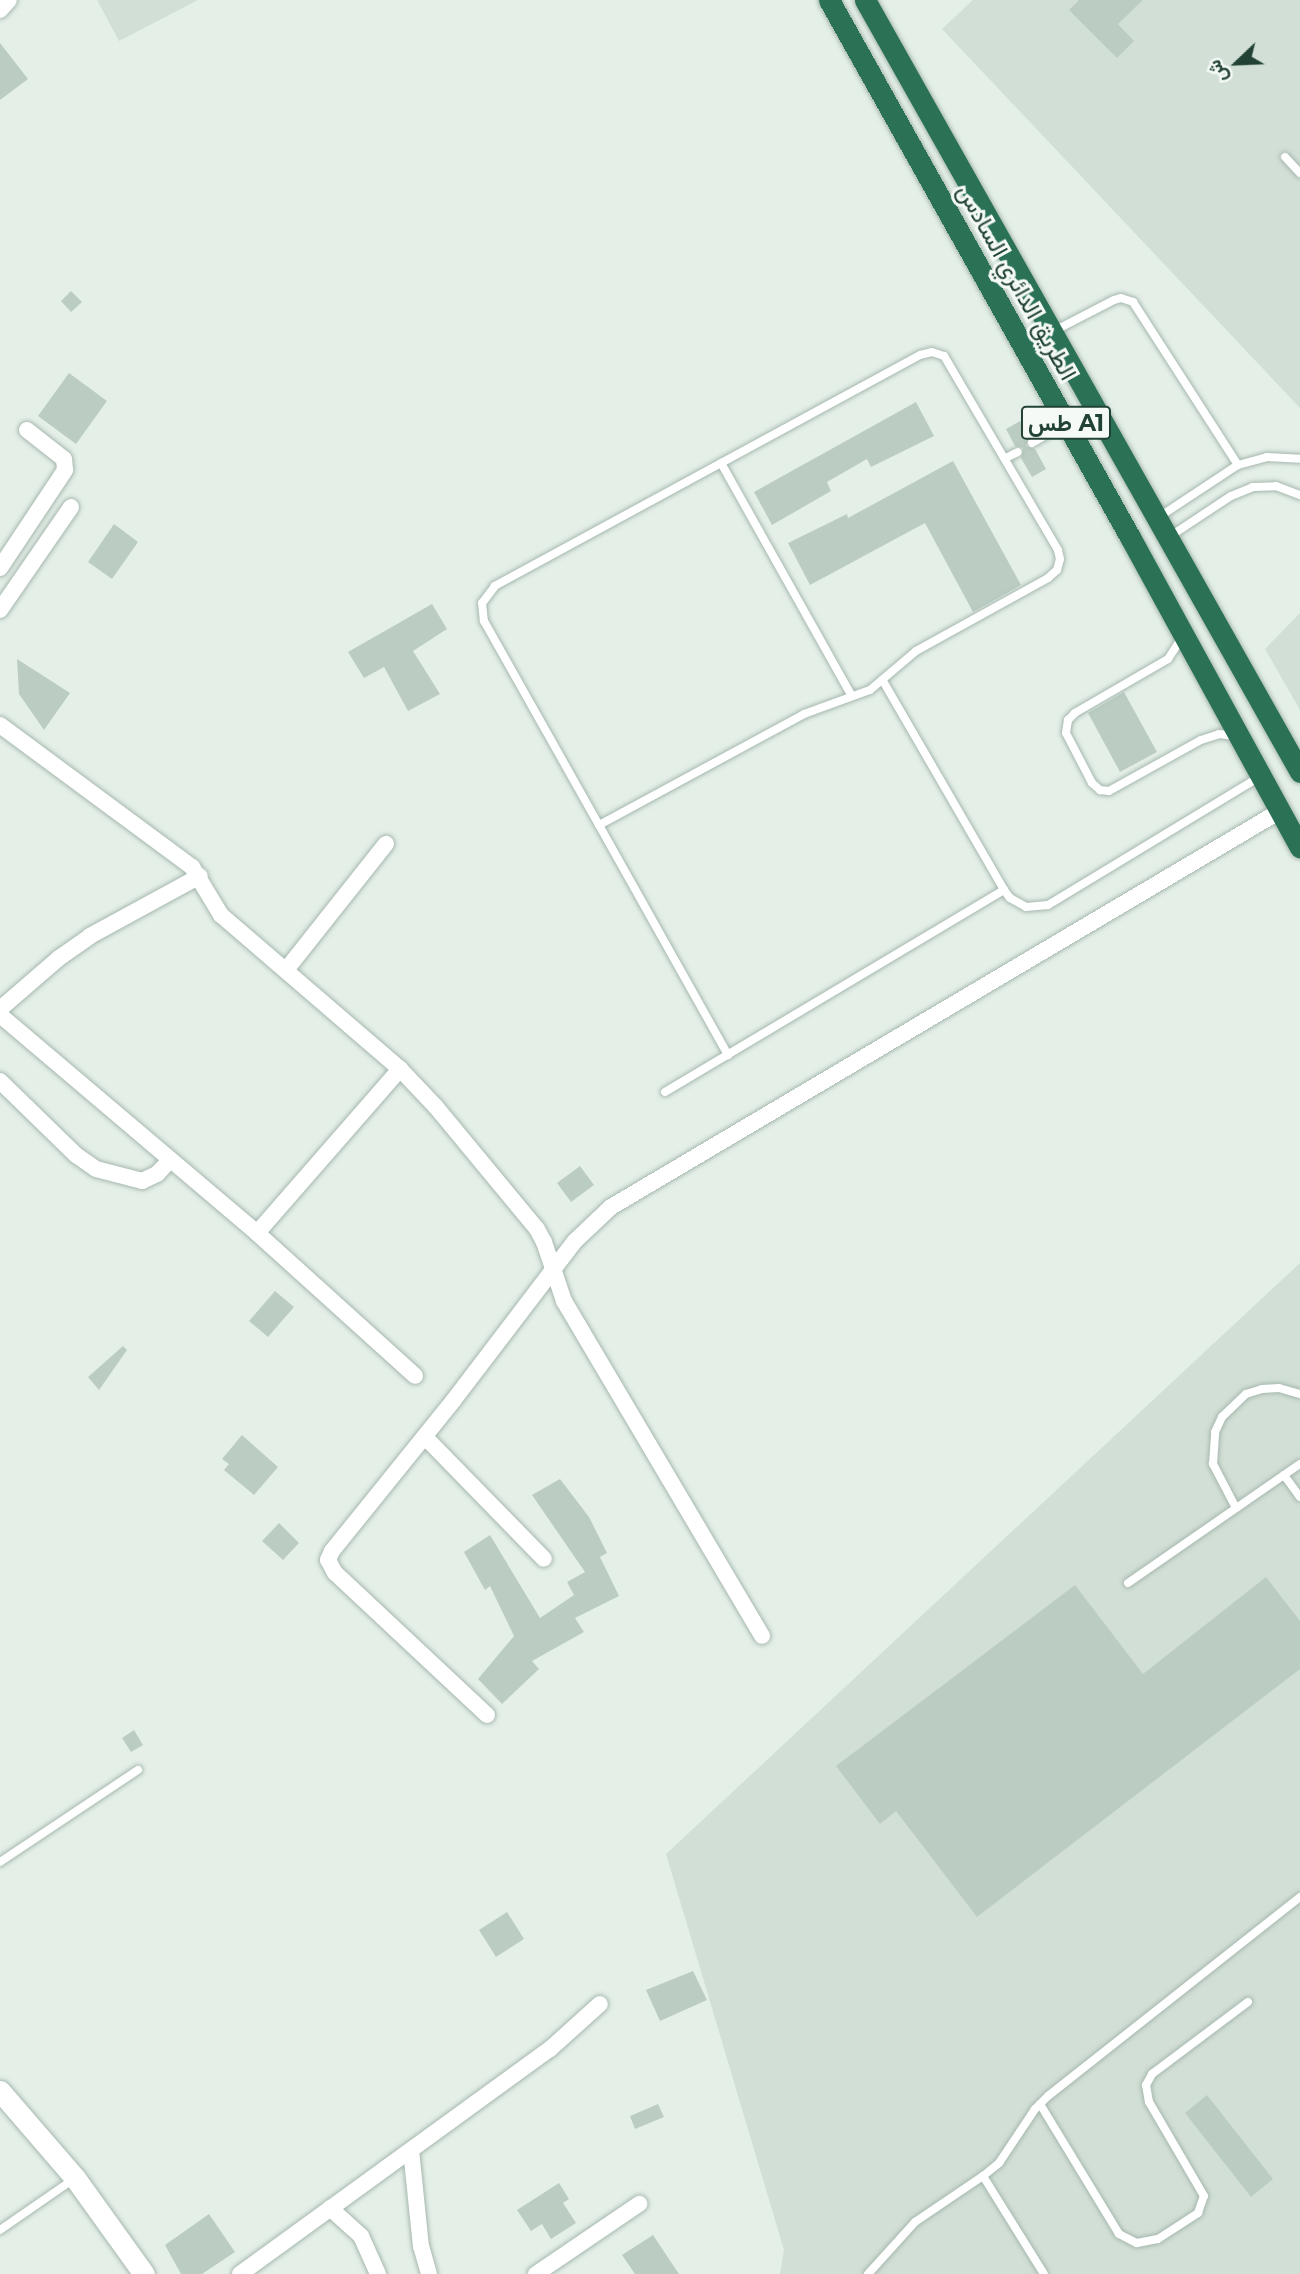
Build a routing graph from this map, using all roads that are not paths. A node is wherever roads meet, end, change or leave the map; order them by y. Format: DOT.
graph roads {
  1 [pos="9,0"];
  2 [pos="829,0"];
  3 [pos="865,0"];
  4 [pos="0,10"];
  5 [pos="1285,157"];
  6 [pos="1300,173"];
  7 [pos="1051,332"];
  8 [pos="1066,423"];
  9 [pos="27,429"];
  10 [pos="1032,443"];
  11 [pos="1018,452"];
  12 [pos="1006,458"];
  13 [pos="1300,459"];
  14 [pos="721,463"];
  15 [pos="1238,465"];
  16 [pos="1300,495"];
  17 [pos="71,507"];
  18 [pos="1156,519"];
  19 [pos="1167,538"];
  20 [pos="1135,547"];
  21 [pos="0,568"];
  22 [pos="0,610"];
  23 [pos="1182,632"];
  24 [pos="883,681"];
  25 [pos="852,696"];
  26 [pos="0,725"];
  27 [pos="1240,737"];
  28 [pos="1300,772"];
  29 [pos="1262,776"];
  30 [pos="1280,811"];
  31 [pos="599,825"];
  32 [pos="386,844"];
  33 [pos="1300,848"];
  34 [pos="200,876"];
  35 [pos="1004,890"];
  36 [pos="286,970"];
  37 [pos="0,1009"];
  38 [pos="0,1015"];
  39 [pos="728,1055"];
  40 [pos="400,1069"];
  41 [pos="0,1081"];
  42 [pos="666,1093"];
  43 [pos="170,1160"];
  44 [pos="257,1233"];
  45 [pos="552,1270"];
  46 [pos="415,1376"];
  47 [pos="1300,1394"];
  48 [pos="425,1437"];
  49 [pos="1300,1464"];
  50 [pos="1284,1475"];
  51 [pos="1300,1497"];
  52 [pos="1236,1508"];
  53 [pos="544,1559"];
  54 [pos="1128,1583"];
  55 [pos="762,1636"];
  56 [pos="487,1715"];
  57 [pos="138,1770"];
  58 [pos="0,1862"];
  59 [pos="1300,1897"];
  60 [pos="1248,2001"];
  61 [pos="600,2004"];
  62 [pos="0,2091"];
  63 [pos="1040,2104"];
  64 [pos="411,2150"];
  65 [pos="983,2176"];
  66 [pos="75,2178"];
  67 [pos="639,2204"];
  68 [pos="330,2208"];
  69 [pos="0,2230"];
  70 [pos="144,2274"];
  71 [pos="240,2274"];
  72 [pos="378,2274"];
  73 [pos="429,2274"];
  74 [pos="536,2274"];
  75 [pos="868,2274"];
  76 [pos="1044,2274"];
  1 -- 4 [label="street"];
  2 -- 8 [label="highway, الطريق الدائري السادس / طس A1"];
  3 -- 7 [label="highway, الطريق الدائري السادس / طس A1"];
  5 -- 6 [label="lane"];
  7 -- 15 [label="lane"];
  7 -- 18 [label="highway, الطريق الدائري السادس / طس A1"];
  8 -- 10 [label="lane"];
  8 -- 20 [label="highway, الطريق الدائري السادس / طس A1"];
  9 -- 21 [label="street"];
  11 -- 12 [label="lane"];
  12 -- 14 [label="lane"];
  12 -- 24 [label="lane"];
  13 -- 15 [label="lane"];
  14 -- 25 [label="lane"];
  14 -- 31 [label="lane"];
  15 -- 18 [label="lane"];
  16 -- 19 [label="lane"];
  17 -- 22 [label="street"];
  18 -- 19 [label="highway, الطريق الدائري السادس / طس A1"];
  18 -- 20 [label="highway"];
  19 -- 20 [label="highway"];
  19 -- 28 [label="highway, الطريق الدائري السادس / طس A1"];
  20 -- 23 [label="highway, الطريق الدائري السادس / طس A1"];
  23 -- 27 [label="highway, الطريق الدائري السادس / طس A1"];
  23 -- 27 [label="lane"];
  24 -- 25 [label="lane"];
  24 -- 35 [label="lane"];
  25 -- 31 [label="lane"];
  26 -- 34 [label="street"];
  27 -- 29 [label="highway, الطريق الدائري السادس / طس A1"];
  29 -- 30 [label="highway, الطريق الدائري السادس / طس A1"];
  29 -- 35 [label="lane"];
  30 -- 33 [label="highway, الطريق الدائري السادس / طس A1"];
  30 -- 45 [label="street"];
  31 -- 39 [label="lane"];
  32 -- 36 [label="street"];
  34 -- 36 [label="street"];
  34 -- 37 [label="street"];
  35 -- 39 [label="lane"];
  36 -- 40 [label="street"];
  38 -- 43 [label="street"];
  39 -- 42 [label="lane"];
  40 -- 44 [label="street"];
  40 -- 45 [label="street"];
  41 -- 43 [label="street"];
  43 -- 44 [label="street"];
  44 -- 46 [label="street"];
  45 -- 48 [label="street"];
  45 -- 55 [label="street"];
  47 -- 52 [label="lane"];
  48 -- 53 [label="street"];
  48 -- 56 [label="street"];
  49 -- 50 [label="lane"];
  50 -- 51 [label="lane"];
  50 -- 52 [label="lane"];
  52 -- 54 [label="lane"];
  57 -- 58 [label="lane"];
  59 -- 63 [label="lane"];
  60 -- 63 [label="lane"];
  61 -- 64 [label="street"];
  62 -- 66 [label="street"];
  63 -- 65 [label="lane"];
  64 -- 68 [label="street"];
  64 -- 73 [label="street"];
  65 -- 75 [label="lane"];
  65 -- 76 [label="lane"];
  66 -- 69 [label="lane"];
  66 -- 70 [label="street"];
  67 -- 74 [label="street"];
  68 -- 71 [label="street"];
  68 -- 72 [label="street"];
}
